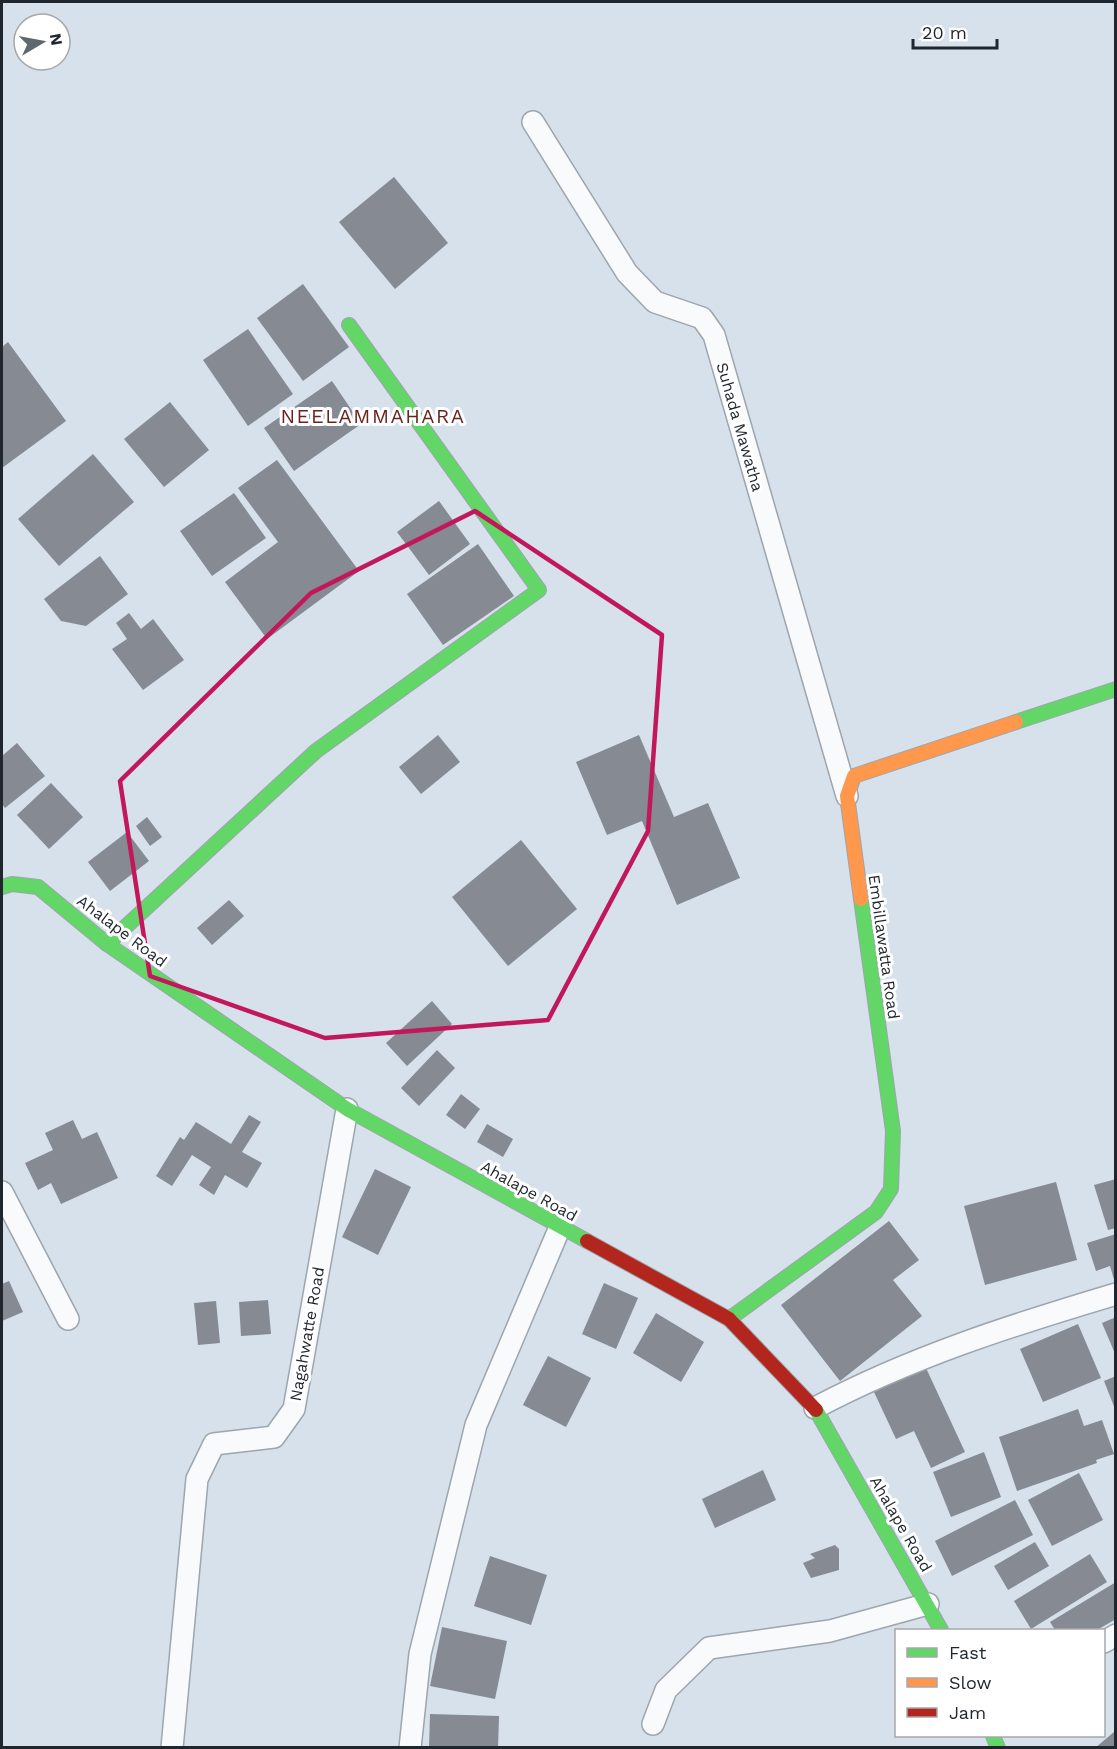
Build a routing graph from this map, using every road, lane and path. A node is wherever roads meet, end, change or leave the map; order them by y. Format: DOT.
graph roads {
  1 [pos="533,122"];
  2 [pos="349,325"];
  3 [pos="1116,689"];
  4 [pos="847,796"];
  5 [pos="2,887"];
  6 [pos="106,945"];
  7 [pos="347,1109"];
  8 [pos="2,1192"];
  9 [pos="560,1227"];
  10 [pos="1116,1294"];
  11 [pos="68,1319"];
  12 [pos="729,1319"];
  13 [pos="815,1408"];
  14 [pos="928,1604"];
  15 [pos="940,1629"];
  16 [pos="654,1724"];
  17 [pos="172,1748"];
  18 [pos="410,1748"];
  1 -- 4 [label="street, Suhada Mawatha"];
  2 -- 6 [label="street"];
  3 -- 4 [label="street"];
  4 -- 12 [label="street, Embillawatta Road"];
  5 -- 6 [label="street, Ahalape Road"];
  6 -- 7 [label="street, Ahalape Road"];
  7 -- 9 [label="street, Ahalape Road"];
  7 -- 17 [label="street, Nagahwatte Road"];
  8 -- 11 [label="street"];
  9 -- 12 [label="street, Ahalape Road"];
  9 -- 18 [label="street"];
  10 -- 13 [label="street"];
  12 -- 13 [label="street, Ahalape Road"];
  13 -- 14 [label="street, Ahalape Road"];
  14 -- 15 [label="street, Ahalape Road"];
  14 -- 16 [label="street"];
}
